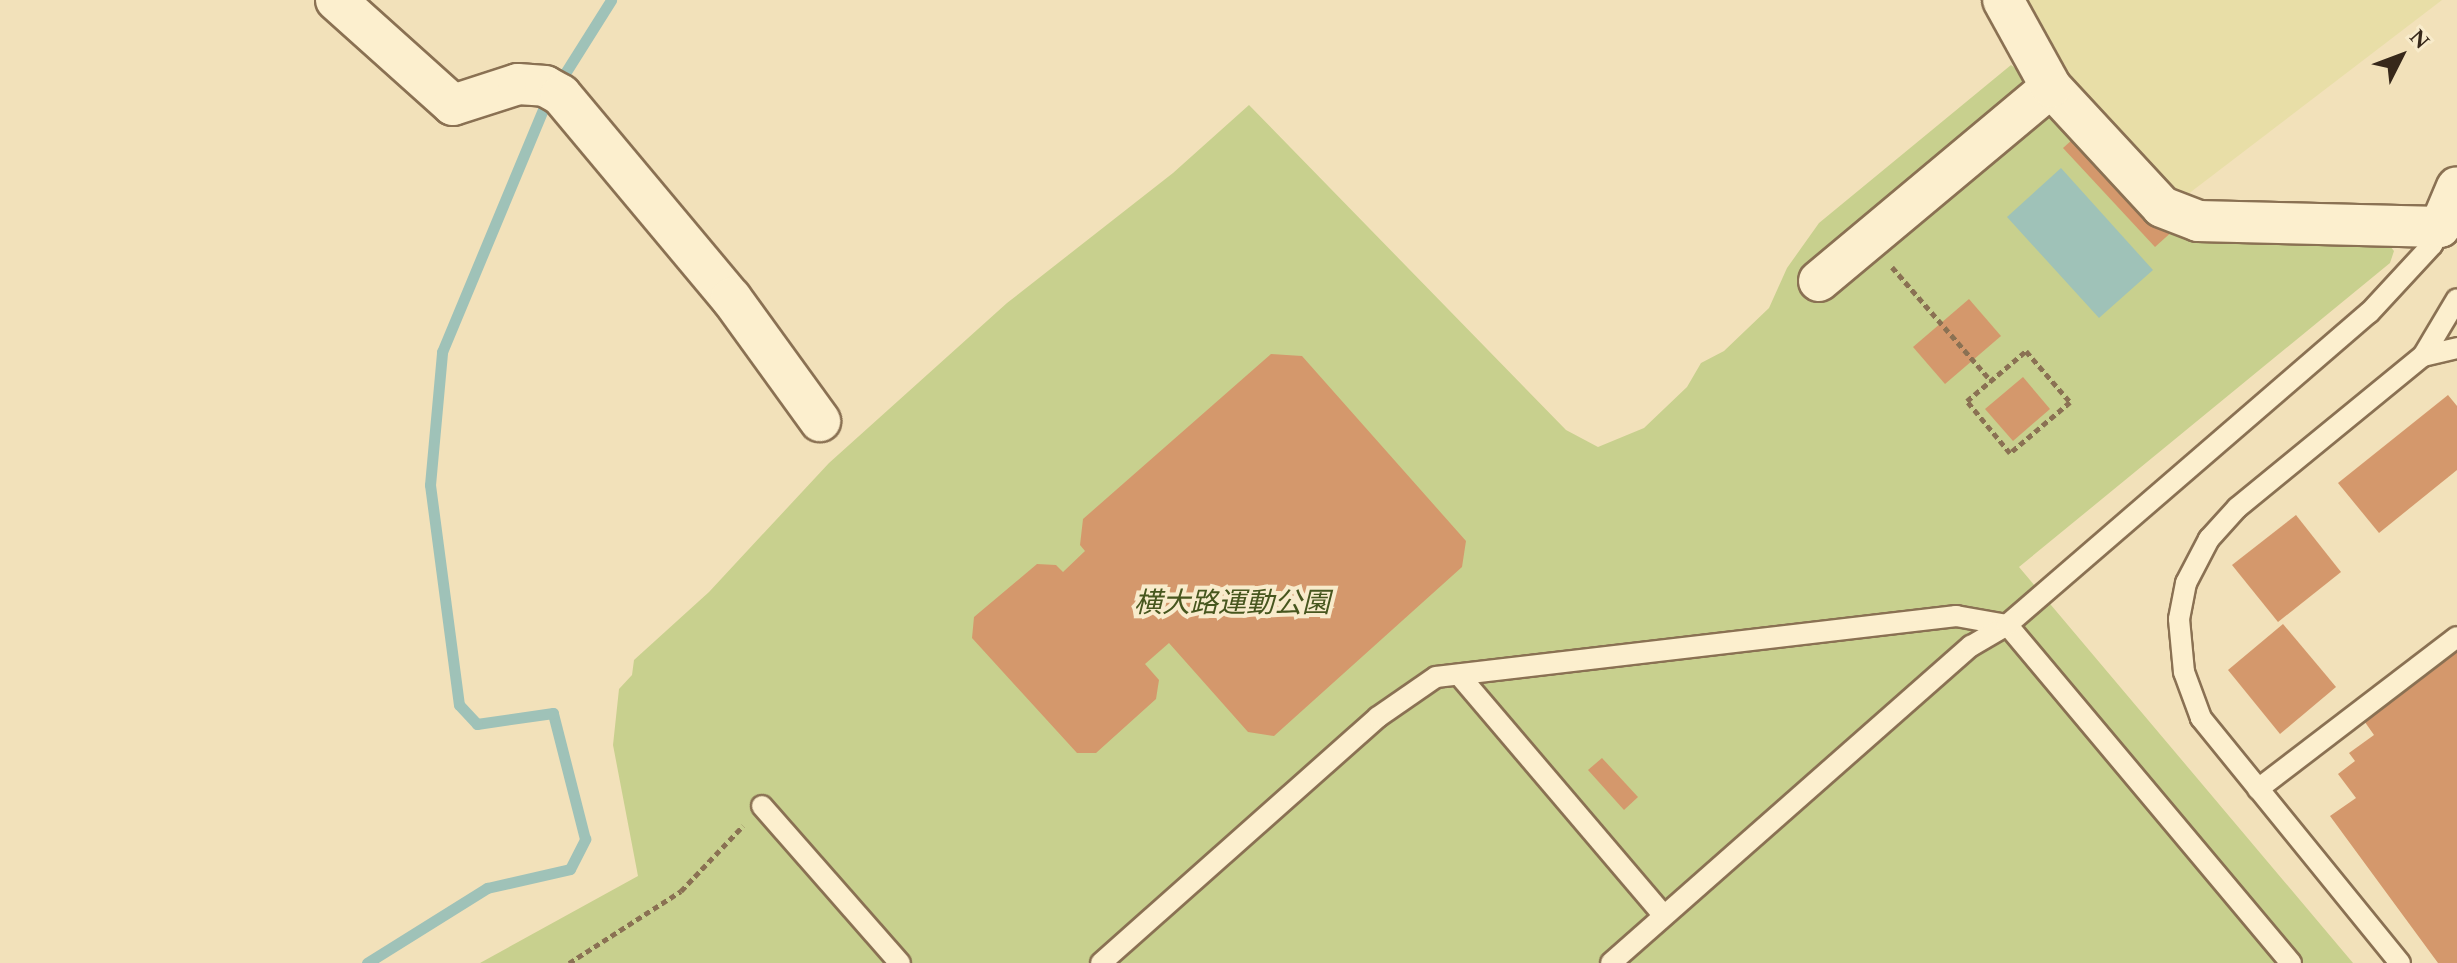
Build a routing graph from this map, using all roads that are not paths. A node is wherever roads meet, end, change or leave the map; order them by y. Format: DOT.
graph roads {
  1 [pos="336,0"];
  2 [pos="2003,0"];
  3 [pos="2051,87"];
  4 [pos="2457,187"];
  5 [pos="2440,227"];
  6 [pos="1819,281"];
  7 [pos="2457,299"];
  8 [pos="2457,348"];
  9 [pos="2423,356"];
  10 [pos="820,421"];
  11 [pos="2007,625"];
  12 [pos="2457,637"];
  13 [pos="1459,675"];
  14 [pos="2258,789"];
  15 [pos="762,806"];
  16 [pos="1664,916"];
  17 [pos="900,963"];
  18 [pos="1101,963"];
  19 [pos="1611,963"];
  20 [pos="2291,963"];
  21 [pos="2400,963"];
  1 -- 10 [label="street"];
  2 -- 3 [label="street"];
  3 -- 5 [label="street"];
  3 -- 6 [label="street"];
  4 -- 5 [label="street"];
  5 -- 11 [label="lane"];
  7 -- 9 [label="lane"];
  8 -- 9 [label="lane"];
  9 -- 14 [label="lane"];
  11 -- 13 [label="lane"];
  11 -- 16 [label="lane"];
  11 -- 20 [label="lane"];
  12 -- 14 [label="lane"];
  13 -- 16 [label="lane"];
  13 -- 18 [label="lane"];
  14 -- 21 [label="lane"];
  15 -- 17 [label="lane"];
  16 -- 19 [label="lane"];
}
